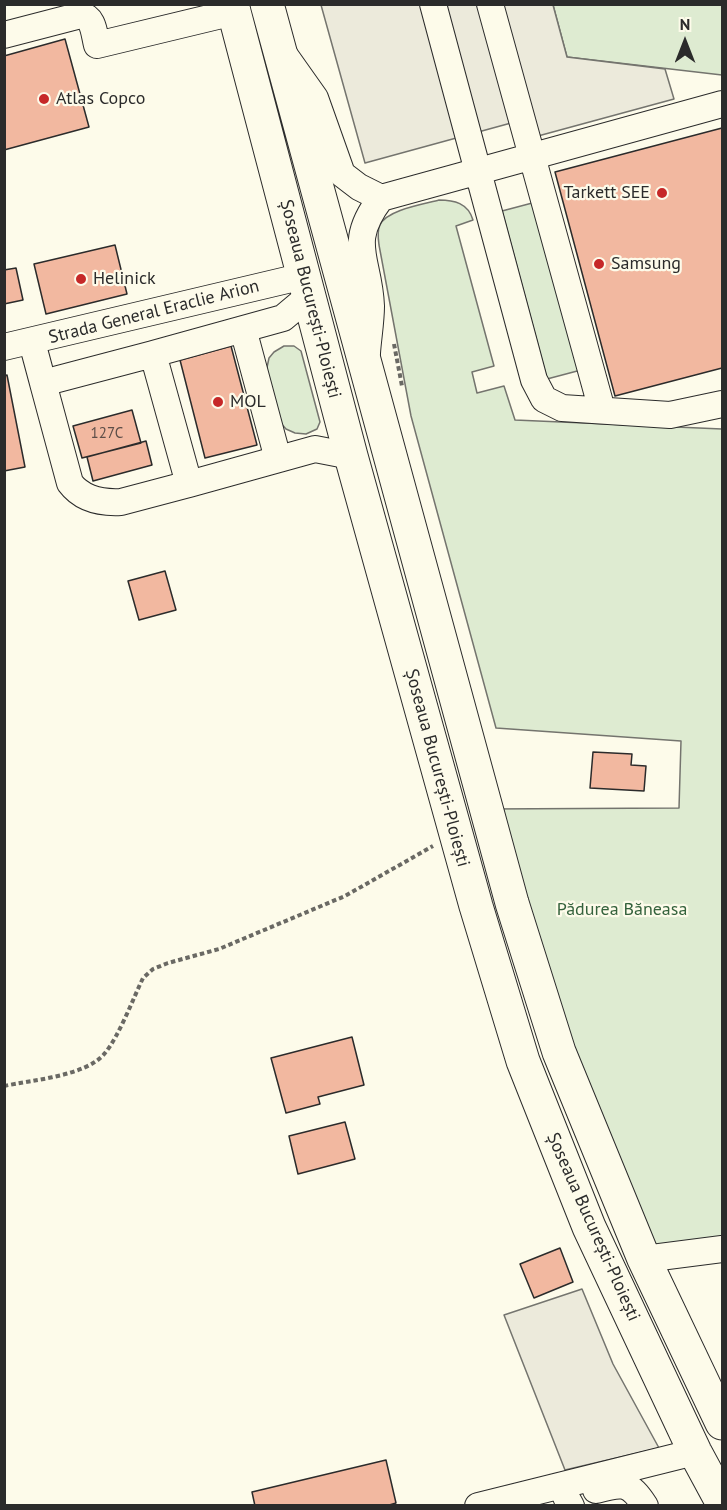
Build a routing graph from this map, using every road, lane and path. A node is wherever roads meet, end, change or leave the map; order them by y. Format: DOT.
graph roads {
  1 [pos="267,4"];
  2 [pos="433,4"];
  3 [pos="490,4"];
  4 [pos="233,8"];
  5 [pos="4,36"];
  6 [pos="279,47"];
  7 [pos="723,104"];
  8 [pos="532,156"];
  9 [pos="479,171"];
  10 [pos="381,198"];
  11 [pos="306,286"];
  12 [pos="243,329"];
  13 [pos="32,342"];
  14 [pos="394,344"];
  15 [pos="4,347"];
  16 [pos="153,354"];
  17 [pos="366,369"];
  18 [pos="43,383"];
  19 [pos="403,390"];
  20 [pos="723,404"];
  21 [pos="602,410"];
  22 [pos="351,456"];
  23 [pos="278,459"];
  24 [pos="189,484"];
  25 [pos="456,834"];
  26 [pos="4,1086"];
  27 [pos="723,1249"];
  28 [pos="644,1259"];
  29 [pos="723,1423"];
  30 [pos="695,1452"];
  31 [pos="569,1501"];
  32 [pos="723,1502"];
  33 [pos="478,1506"];
  34 [pos="533,1506"];
  35 [pos="645,1506"];
  1 -- 6 [label="highway, Șoseaua București-Ploiești"];
  2 -- 9 [label="street"];
  3 -- 8 [label="street"];
  4 -- 5 [label="street"];
  4 -- 11 [label="highway, Șoseaua București-Ploiești"];
  6 -- 10 [label="street"];
  6 -- 17 [label="highway, Șoseaua București-Ploiești"];
  7 -- 8 [label="street"];
  8 -- 9 [label="street"];
  8 -- 21 [label="street"];
  9 -- 10 [label="street"];
  9 -- 21 [label="street"];
  10 -- 17 [label="street"];
  11 -- 12 [label="street"];
  11 -- 13 [label="street, Strada General Eraclie Arion"];
  11 -- 22 [label="highway, Șoseaua București-Ploiești"];
  12 -- 16 [label="street"];
  12 -- 23 [label="street"];
  13 -- 15 [label="street, Strada General Eraclie Arion"];
  13 -- 18 [label="street"];
  14 -- 19 [label="path"];
  16 -- 18 [label="street"];
  16 -- 24 [label="street"];
  17 -- 28 [label="highway, Șoseaua București-Ploiești"];
  18 -- 24 [label="street"];
  20 -- 21 [label="street"];
  22 -- 23 [label="street"];
  22 -- 25 [label="highway, Șoseaua București-Ploiești"];
  23 -- 24 [label="street"];
  25 -- 26 [label="path"];
  25 -- 30 [label="highway, Șoseaua București-Ploiești"];
  27 -- 28 [label="street"];
  28 -- 29 [label="highway, Șoseaua București-Ploiești"];
  30 -- 32 [label="highway, Șoseaua București-Ploiești"];
  30 -- 33 [label="street"];
  31 -- 34 [label="street"];
  31 -- 35 [label="street"];
}
